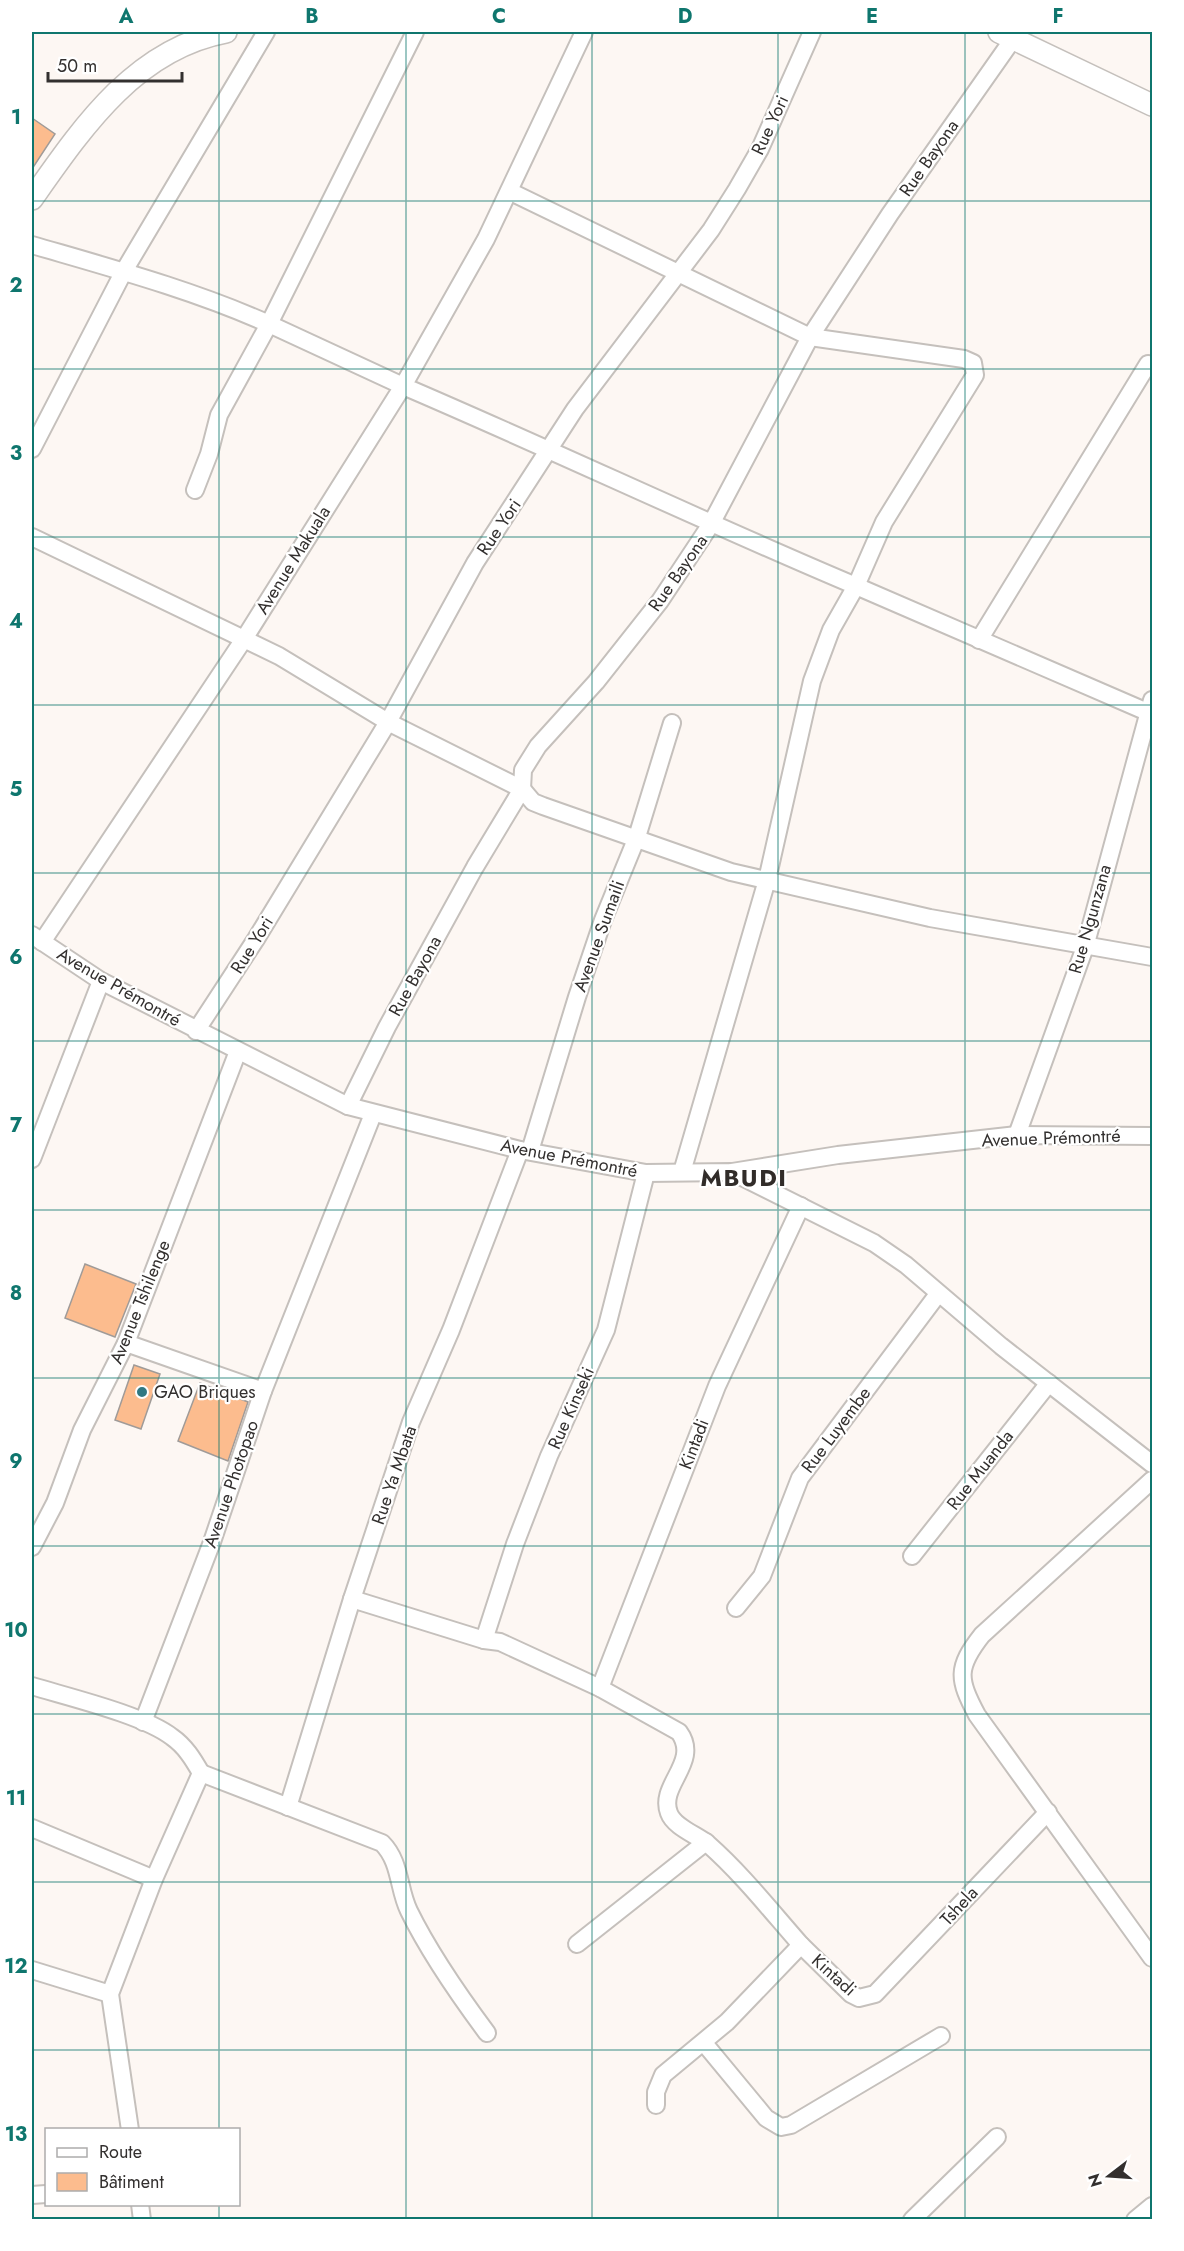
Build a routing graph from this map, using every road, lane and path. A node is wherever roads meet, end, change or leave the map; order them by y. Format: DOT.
graph roads {
  1 [pos="226,32"];
  2 [pos="266,32"];
  3 [pos="415,32"];
  4 [pos="584,32"];
  5 [pos="812,32"];
  6 [pos="1006,35"];
  7 [pos="1152,105"];
  8 [pos="509,191"];
  9 [pos="32,198"];
  10 [pos="32,245"];
  11 [pos="124,271"];
  12 [pos="677,272"];
  13 [pos="269,324"];
  14 [pos="810,337"];
  15 [pos="1148,364"];
  16 [pos="403,386"];
  17 [pos="32,448"];
  18 [pos="550,449"];
  19 [pos="195,490"];
  20 [pos="711,524"];
  21 [pos="32,537"];
  22 [pos="856,586"];
  23 [pos="244,639"];
  24 [pos="979,640"];
  25 [pos="1151,708"];
  26 [pos="388,722"];
  27 [pos="672,723"];
  28 [pos="522,789"];
  29 [pos="637,837"];
  30 [pos="768,880"];
  31 [pos="37,939"];
  32 [pos="1084,947"];
  33 [pos="1152,957"];
  34 [pos="101,981"];
  35 [pos="196,1031"];
  36 [pos="238,1052"];
  37 [pos="348,1106"];
  38 [pos="373,1114"];
  39 [pos="1017,1136"];
  40 [pos="1152,1136"];
  41 [pos="525,1150"];
  42 [pos="32,1159"];
  43 [pos="682,1172"];
  44 [pos="732,1172"];
  45 [pos="646,1173"];
  46 [pos="801,1206"];
  47 [pos="938,1294"];
  48 [pos="126,1343"];
  49 [pos="1049,1383"];
  50 [pos="263,1391"];
  51 [pos="1152,1464"];
  52 [pos="1152,1480"];
  53 [pos="32,1547"];
  54 [pos="912,1556"];
  55 [pos="352,1599"];
  56 [pos="736,1608"];
  57 [pos="484,1640"];
  58 [pos="32,1686"];
  59 [pos="600,1688"];
  60 [pos="143,1722"];
  61 [pos="201,1773"];
  62 [pos="288,1807"];
  63 [pos="1048,1812"];
  64 [pos="32,1828"];
  65 [pos="706,1842"];
  66 [pos="154,1879"];
  67 [pos="577,1944"];
  68 [pos="801,1945"];
  69 [pos="1149,1947"];
  70 [pos="32,1970"];
  71 [pos="110,1994"];
  72 [pos="869,1998"];
  73 [pos="486,2033"];
  74 [pos="941,2036"];
  75 [pos="704,2043"];
  76 [pos="656,2105"];
  77 [pos="130,2128"];
  78 [pos="998,2137"];
  79 [pos="1152,2206"];
  80 [pos="912,2220"];
  81 [pos="1135,2220"];
  1 -- 9 [label="street"];
  2 -- 11 [label="street"];
  3 -- 13 [label="street"];
  4 -- 8 [label="street, Avenue Makuala"];
  5 -- 12 [label="street, Rue Yori"];
  6 -- 7 [label="street"];
  6 -- 14 [label="street, Rue Bayona"];
  8 -- 12 [label="street"];
  8 -- 16 [label="street, Avenue Makuala"];
  10 -- 11 [label="street"];
  11 -- 13 [label="street"];
  11 -- 17 [label="street"];
  12 -- 14 [label="street"];
  12 -- 18 [label="street, Rue Yori"];
  13 -- 16 [label="street"];
  13 -- 19 [label="street"];
  14 -- 20 [label="street, Rue Bayona"];
  14 -- 22 [label="street"];
  15 -- 24 [label="street"];
  16 -- 18 [label="street"];
  16 -- 23 [label="street, Avenue Makuala"];
  18 -- 20 [label="street"];
  18 -- 26 [label="street, Rue Yori"];
  20 -- 22 [label="street"];
  20 -- 28 [label="street, Rue Bayona"];
  21 -- 23 [label="street"];
  22 -- 24 [label="street"];
  22 -- 30 [label="street"];
  23 -- 26 [label="street"];
  23 -- 31 [label="street, Avenue Makuala"];
  24 -- 25 [label="street"];
  25 -- 32 [label="street, Rue Ngunzana"];
  26 -- 28 [label="street"];
  26 -- 35 [label="street, Rue Yori"];
  27 -- 29 [label="street, Avenue Sumaili"];
  28 -- 29 [label="street"];
  28 -- 37 [label="street, Rue Bayona"];
  29 -- 30 [label="street"];
  29 -- 41 [label="street, Avenue Sumaili"];
  30 -- 32 [label="street"];
  30 -- 43 [label="street"];
  31 -- 34 [label="street, Avenue Prémontré"];
  32 -- 33 [label="street"];
  32 -- 39 [label="street, Rue Ngunzana"];
  34 -- 35 [label="street, Avenue Prémontré"];
  34 -- 42 [label="street"];
  35 -- 36 [label="street, Avenue Prémontré"];
  36 -- 37 [label="street, Avenue Prémontré"];
  36 -- 48 [label="street, Avenue Tshilenge"];
  37 -- 38 [label="street, Avenue Prémontré"];
  38 -- 41 [label="street, Avenue Prémontré"];
  38 -- 50 [label="street, Avenue Photopao"];
  39 -- 40 [label="street, Avenue Prémontré"];
  39 -- 44 [label="street, Avenue Prémontré"];
  41 -- 45 [label="street, Avenue Prémontré"];
  41 -- 55 [label="street, Rue Ya Mbata"];
  43 -- 44 [label="street, Avenue Prémontré"];
  43 -- 45 [label="street, Avenue Prémontré"];
  44 -- 46 [label="street"];
  45 -- 57 [label="street, Rue Kinseki"];
  46 -- 47 [label="street"];
  46 -- 59 [label="street, Kintadi"];
  47 -- 49 [label="street"];
  47 -- 56 [label="street, Rue Luyembe"];
  48 -- 50 [label="street"];
  48 -- 53 [label="street, Avenue Tshilenge"];
  49 -- 51 [label="street"];
  49 -- 54 [label="street, Rue Muanda"];
  50 -- 60 [label="street, Avenue Photopao"];
  52 -- 63 [label="street"];
  55 -- 57 [label="street"];
  55 -- 62 [label="street, Rue Ya Mbata"];
  57 -- 59 [label="street"];
  58 -- 60 [label="street"];
  59 -- 65 [label="street, Kintadi"];
  60 -- 61 [label="street"];
  61 -- 62 [label="street"];
  61 -- 66 [label="street"];
  62 -- 73 [label="street"];
  63 -- 69 [label="street"];
  63 -- 72 [label="street, Tshela"];
  64 -- 66 [label="street"];
  65 -- 67 [label="street"];
  65 -- 68 [label="street, Kintadi"];
  66 -- 71 [label="street"];
  68 -- 72 [label="street, Kintadi"];
  68 -- 75 [label="street"];
  70 -- 71 [label="street"];
  71 -- 77 [label="street"];
  74 -- 75 [label="street"];
  75 -- 76 [label="street"];
  78 -- 80 [label="street"];
  79 -- 81 [label="street"];
}
